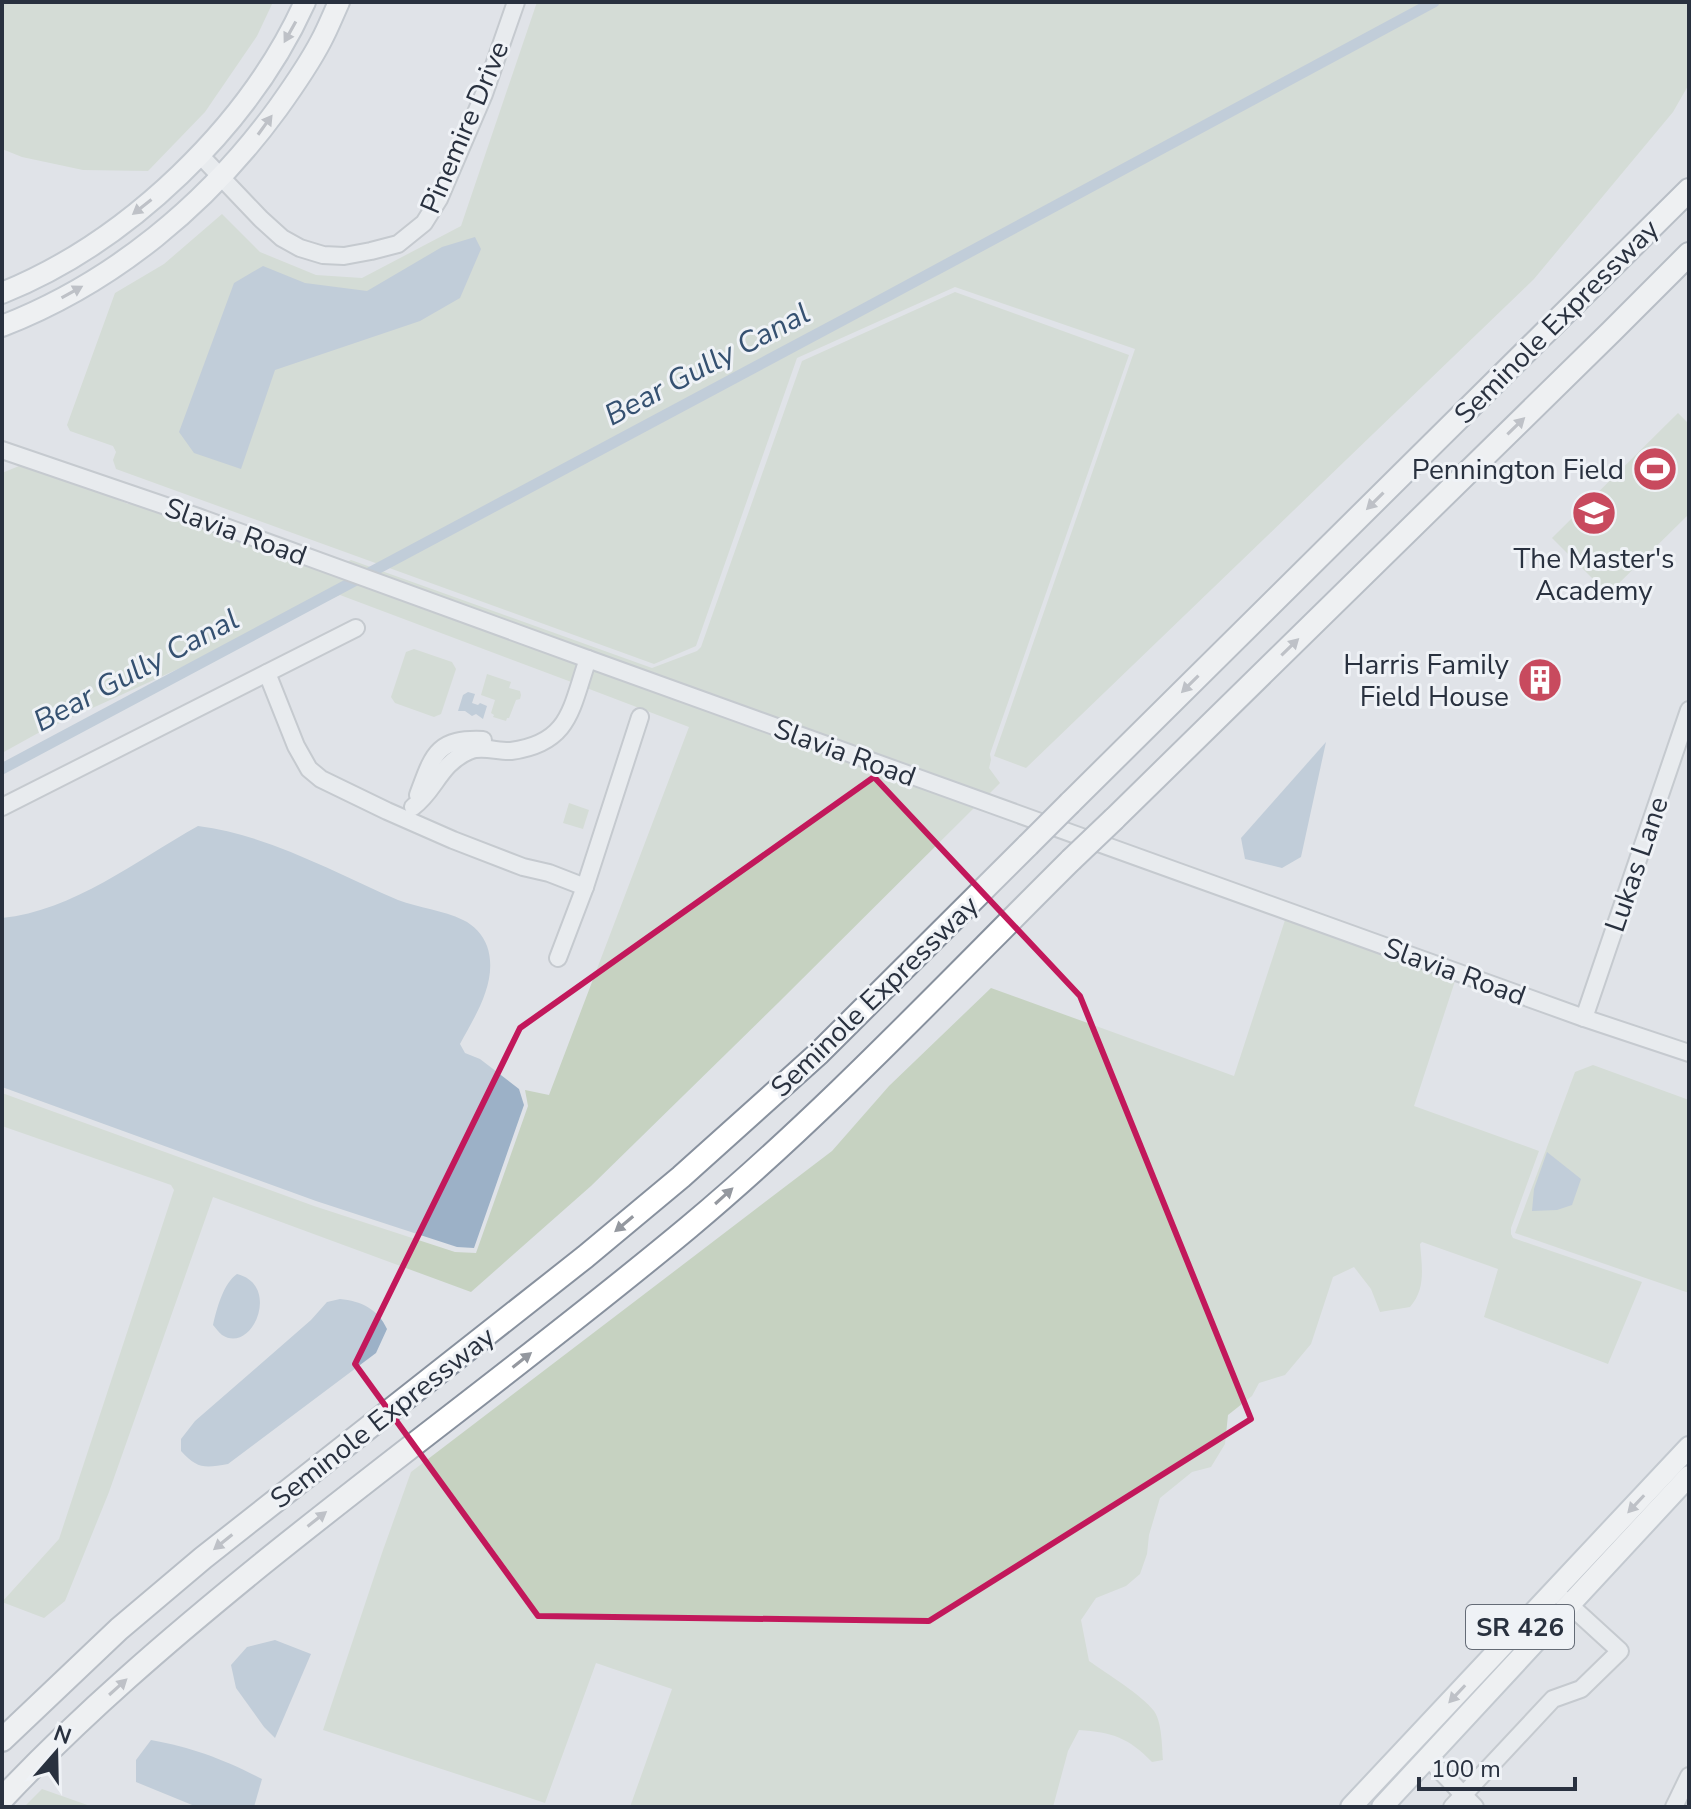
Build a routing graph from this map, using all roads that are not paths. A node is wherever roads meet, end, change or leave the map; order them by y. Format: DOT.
graph roads {
  1 [pos="305,2"];
  2 [pos="339,2"];
  3 [pos="516,2"];
  4 [pos="200,155"];
  5 [pos="1689,174"];
  6 [pos="221,178"];
  7 [pos="1689,190"];
  8 [pos="1648,231"];
  9 [pos="1689,254"];
  10 [pos="1689,274"];
  11 [pos="2,293"];
  12 [pos="2,326"];
  13 [pos="1611,332"];
  14 [pos="2,450"];
  15 [pos="356,628"];
  16 [pos="588,659"];
  17 [pos="267,673"];
  18 [pos="1689,710"];
  19 [pos="640,717"];
  20 [pos="2,807"];
  21 [pos="411,813"];
  22 [pos="585,887"];
  23 [pos="558,958"];
  24 [pos="1584,1018"];
  25 [pos="1689,1053"];
  26 [pos="1689,1447"];
  27 [pos="1689,1476"];
  28 [pos="1561,1598"];
  29 [pos="2,1740"];
  30 [pos="1427,1757"];
  31 [pos="1689,1776"];
  32 [pos="2,1799"];
  33 [pos="1469,1801"];
  34 [pos="1351,1807"];
  35 [pos="1382,1807"];
  36 [pos="1452,1807"];
  37 [pos="1674,1807"];
  1 -- 4 [label="main road, one-way"];
  6 -- 2 [label="main road, one-way"];
  3 -- 6 [label="street, Pinemire Drive"];
  4 -- 6 [label="street, Pinemire Drive"];
  4 -- 11 [label="main road, one-way"];
  5 -- 8 [label="highway"];
  12 -- 6 [label="main road, one-way"];
  7 -- 8 [label="highway, Seminole Expressway"];
  8 -- 29 [label="highway, Seminole Expressway, one-way, bridge"];
  9 -- 13 [label="highway, Seminole Expressway"];
  10 -- 13 [label="highway"];
  32 -- 13 [label="highway, Seminole Expressway, one-way, bridge"];
  14 -- 16 [label="street, Slavia Road"];
  15 -- 17 [label="street"];
  16 -- 21 [label="street"];
  16 -- 24 [label="street, Slavia Road"];
  17 -- 20 [label="street"];
  17 -- 21 [label="street"];
  18 -- 24 [label="street, Lukas Lane"];
  19 -- 22 [label="street"];
  21 -- 22 [label="street"];
  22 -- 23 [label="street"];
  24 -- 25 [label="street, Slavia Road"];
  26 -- 28 [label="main road, SR 426, one-way"];
  27 -- 28 [label="main road, SR 426"];
  28 -- 30 [label="main road, SR 426"];
  28 -- 33 [label="street"];
  28 -- 34 [label="main road, SR 426, one-way"];
  30 -- 33 [label="street"];
  30 -- 35 [label="main road, SR 426"];
  31 -- 37 [label="street"];
  33 -- 36 [label="street"];
}
